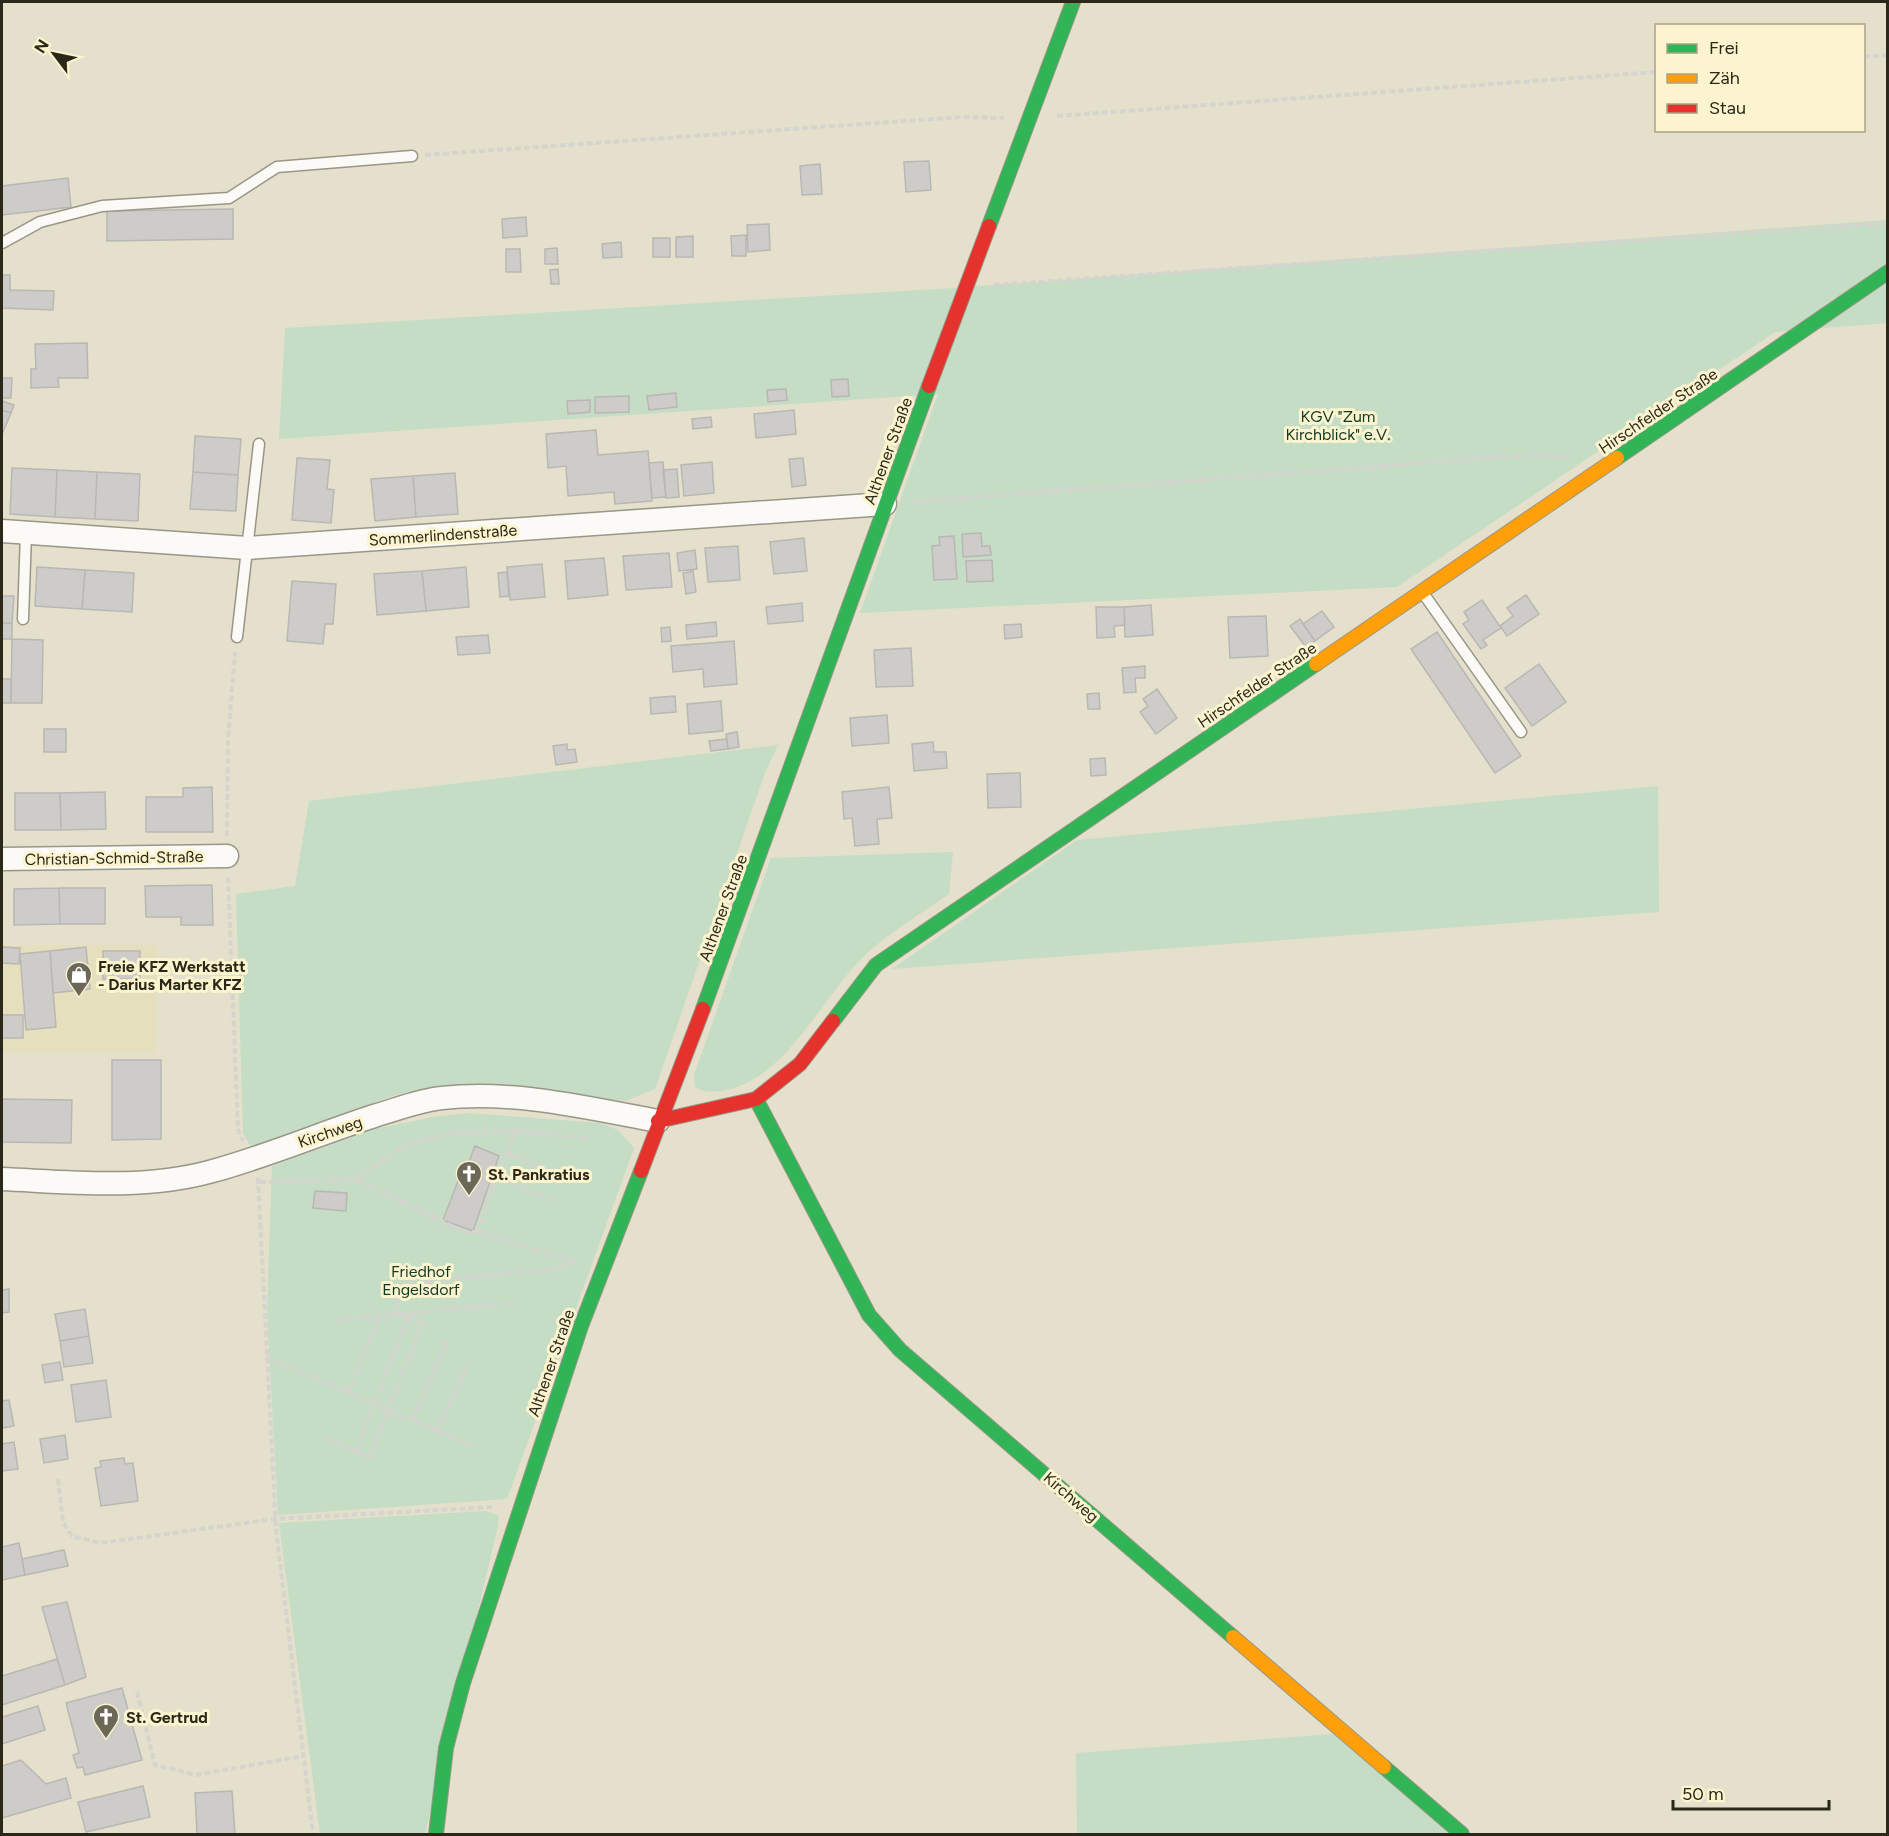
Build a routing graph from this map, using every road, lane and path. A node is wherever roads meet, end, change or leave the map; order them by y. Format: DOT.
graph roads {
  1 [pos="1073,2"];
  2 [pos="1887,55"];
  3 [pos="1865,57"];
  4 [pos="412,156"];
  5 [pos="1887,223"];
  6 [pos="2,243"];
  7 [pos="1887,272"];
  8 [pos="966,286"];
  9 [pos="259,444"];
  10 [pos="1596,474"];
  11 [pos="885,504"];
  12 [pos="2,531"];
  13 [pos="26,533"];
  14 [pos="246,548"];
  15 [pos="1422,592"];
  16 [pos="23,619"];
  17 [pos="237,637"];
  18 [pos="1521,732"];
  19 [pos="227,856"];
  20 [pos="2,859"];
  21 [pos="756,1099"];
  22 [pos="658,1121"];
  23 [pos="515,1131"];
  24 [pos="591,1139"];
  25 [pos="507,1153"];
  26 [pos="252,1160"];
  27 [pos="565,1175"];
  28 [pos="498,1177"];
  29 [pos="2,1179"];
  30 [pos="356,1179"];
  31 [pos="260,1182"];
  32 [pos="555,1201"];
  33 [pos="477,1232"];
  34 [pos="519,1303"];
  35 [pos="424,1312"];
  36 [pos="397,1313"];
  37 [pos="379,1317"];
  38 [pos="408,1317"];
  39 [pos="337,1320"];
  40 [pos="423,1322"];
  41 [pos="448,1339"];
  42 [pos="266,1357"];
  43 [pos="467,1364"];
  44 [pos="348,1392"];
  45 [pos="375,1404"];
  46 [pos="388,1410"];
  47 [pos="412,1420"];
  48 [pos="438,1431"];
  49 [pos="325,1438"];
  50 [pos="475,1447"];
  51 [pos="356,1450"];
  52 [pos="58,1479"];
  53 [pos="520,1509"];
  54 [pos="275,1519"];
  55 [pos="137,1692"];
  56 [pos="303,1756"];
  57 [pos="313,1834"];
  58 [pos="436,1834"];
  59 [pos="1462,1834"];
  1 -- 8 [label="street, Althener Straße"];
  2 -- 3 [label="path"];
  4 -- 6 [label="lane"];
  5 -- 8 [label="path"];
  7 -- 10 [label="street, Hirschfelder Straße"];
  8 -- 11 [label="street, Althener Straße"];
  9 -- 14 [label="lane"];
  10 -- 11 [label="path"];
  10 -- 15 [label="street, Hirschfelder Straße"];
  11 -- 14 [label="street, Sommerlindenstraße"];
  11 -- 22 [label="street, Althener Straße"];
  12 -- 13 [label="street, Sommerlindenstraße"];
  13 -- 14 [label="street, Sommerlindenstraße"];
  13 -- 16 [label="lane"];
  14 -- 17 [label="lane"];
  15 -- 18 [label="lane"];
  15 -- 21 [label="street, Hirschfelder Straße"];
  17 -- 19 [label="path"];
  19 -- 20 [label="street, Christian-Schmid-Straße"];
  19 -- 26 [label="path"];
  21 -- 22 [label="street, Hirschfelder Straße"];
  21 -- 59 [label="street, Kirchweg"];
  22 -- 26 [label="street, Kirchweg"];
  22 -- 53 [label="street, Althener Straße"];
  23 -- 24 [label="path"];
  23 -- 25 [label="path"];
  23 -- 30 [label="path"];
  25 -- 27 [label="path"];
  25 -- 28 [label="path"];
  26 -- 29 [label="street, Kirchweg"];
  26 -- 31 [label="path"];
  28 -- 32 [label="path"];
  28 -- 33 [label="path"];
  30 -- 31 [label="path"];
  30 -- 33 [label="path"];
  31 -- 42 [label="path"];
  33 -- 36 [label="path"];
  34 -- 35 [label="path"];
  35 -- 36 [label="path"];
  35 -- 40 [label="path"];
  36 -- 37 [label="path"];
  36 -- 38 [label="path"];
  37 -- 39 [label="path"];
  37 -- 44 [label="path"];
  38 -- 40 [label="path"];
  38 -- 45 [label="path"];
  40 -- 46 [label="path"];
  41 -- 47 [label="path"];
  42 -- 44 [label="path"];
  42 -- 54 [label="path"];
  43 -- 48 [label="path"];
  44 -- 45 [label="path"];
  45 -- 46 [label="path"];
  45 -- 51 [label="path"];
  46 -- 47 [label="path"];
  46 -- 51 [label="path"];
  47 -- 48 [label="path"];
  48 -- 50 [label="path"];
  49 -- 51 [label="path"];
  52 -- 54 [label="path"];
  53 -- 54 [label="path"];
  53 -- 58 [label="street, Althener Straße"];
  54 -- 56 [label="path"];
  55 -- 56 [label="path"];
  56 -- 57 [label="path"];
}
